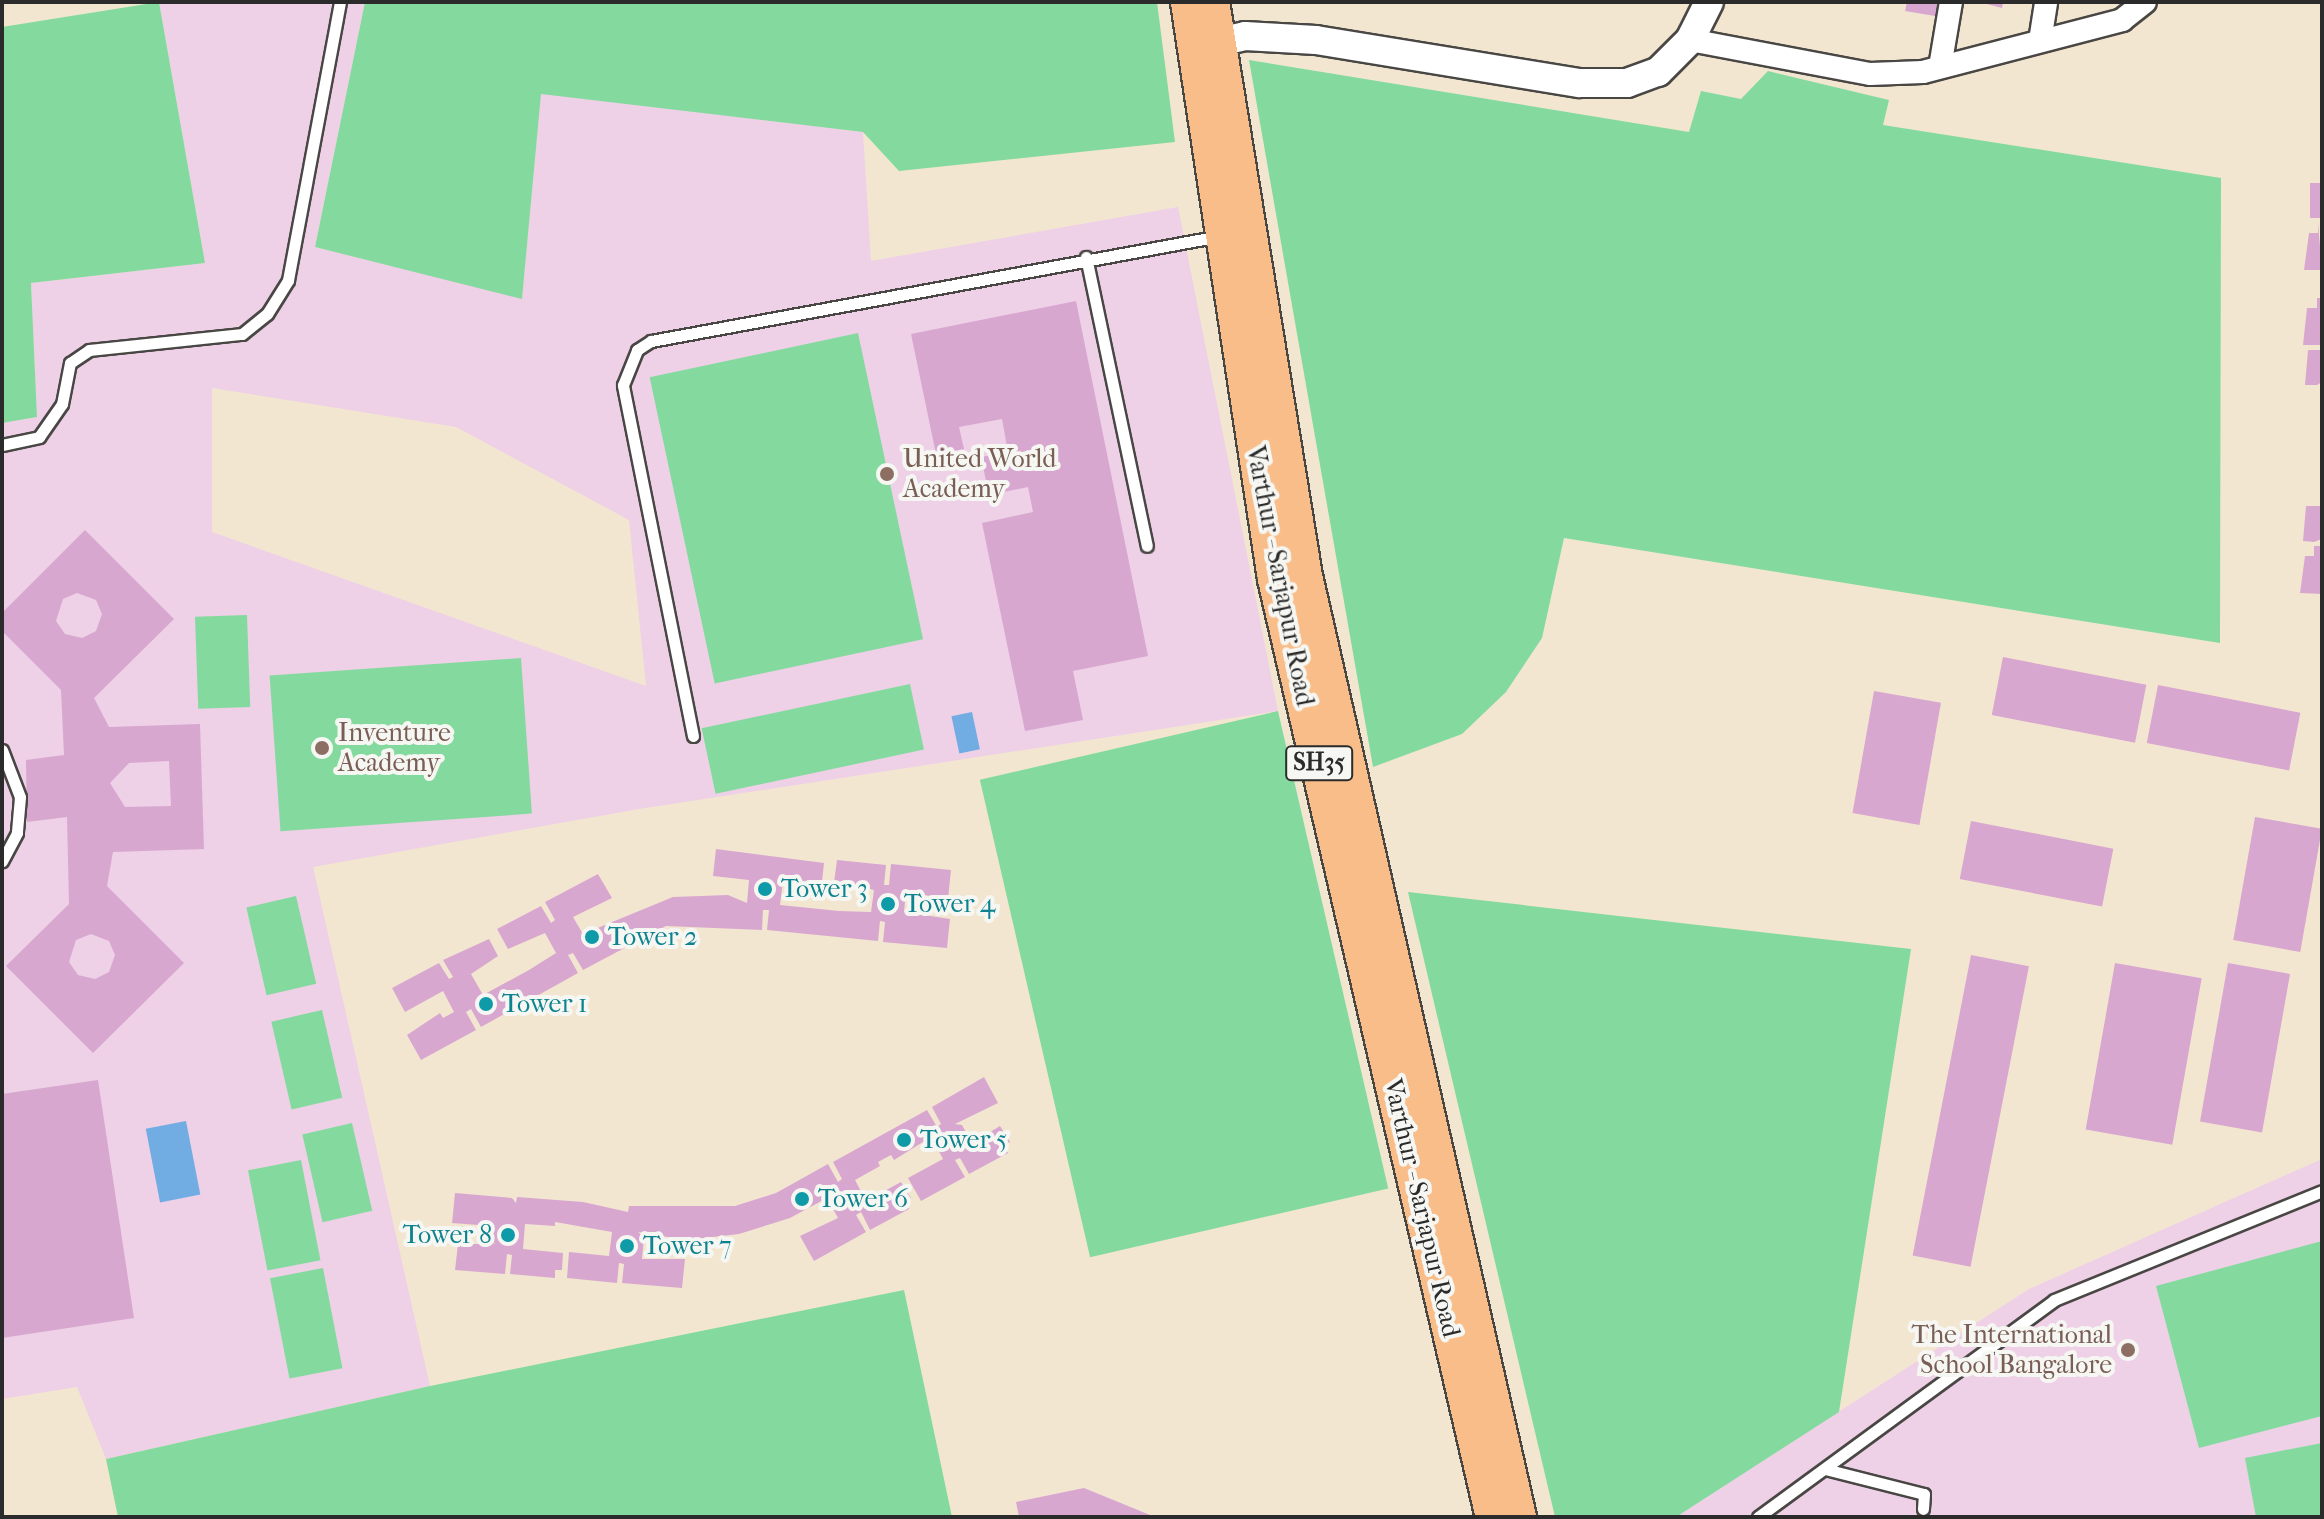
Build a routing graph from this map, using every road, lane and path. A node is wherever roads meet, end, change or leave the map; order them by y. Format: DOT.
graph roads {
  1 [pos="340,2"];
  2 [pos="1188,2"];
  3 [pos="1212,2"];
  4 [pos="1709,2"];
  5 [pos="1951,2"];
  6 [pos="2046,2"];
  7 [pos="2145,2"];
  8 [pos="1690,40"];
  9 [pos="2040,41"];
  10 [pos="1206,44"];
  11 [pos="1940,67"];
  12 [pos="1220,236"];
  13 [pos="1086,257"];
  14 [pos="2,445"];
  15 [pos="1147,546"];
  16 [pos="693,736"];
  17 [pos="2,750"];
  18 [pos="2,861"];
  19 [pos="2322,1191"];
  20 [pos="1825,1469"];
  21 [pos="1923,1509"];
  22 [pos="1493,1517"];
  23 [pos="1519,1517"];
  24 [pos="1758,1517"];
  1 -- 14 [label="lane"];
  2 -- 10 [label="main road, Varthur - Sarjapur Road / SH35"];
  3 -- 10 [label="main road, Varthur - Sarjapur Road / SH35"];
  4 -- 8 [label="street"];
  5 -- 11 [label="street"];
  6 -- 9 [label="street"];
  7 -- 9 [label="street"];
  8 -- 10 [label="street"];
  8 -- 11 [label="street"];
  9 -- 11 [label="street"];
  10 -- 12 [label="main road, Varthur - Sarjapur Road / SH35"];
  10 -- 23 [label="main road, Varthur - Sarjapur Road / SH35"];
  12 -- 13 [label="lane"];
  12 -- 22 [label="main road, Varthur - Sarjapur Road / SH35"];
  13 -- 15 [label="lane"];
  13 -- 16 [label="lane"];
  17 -- 18 [label="lane"];
  19 -- 20 [label="lane"];
  20 -- 21 [label="lane"];
  20 -- 24 [label="lane"];
}
